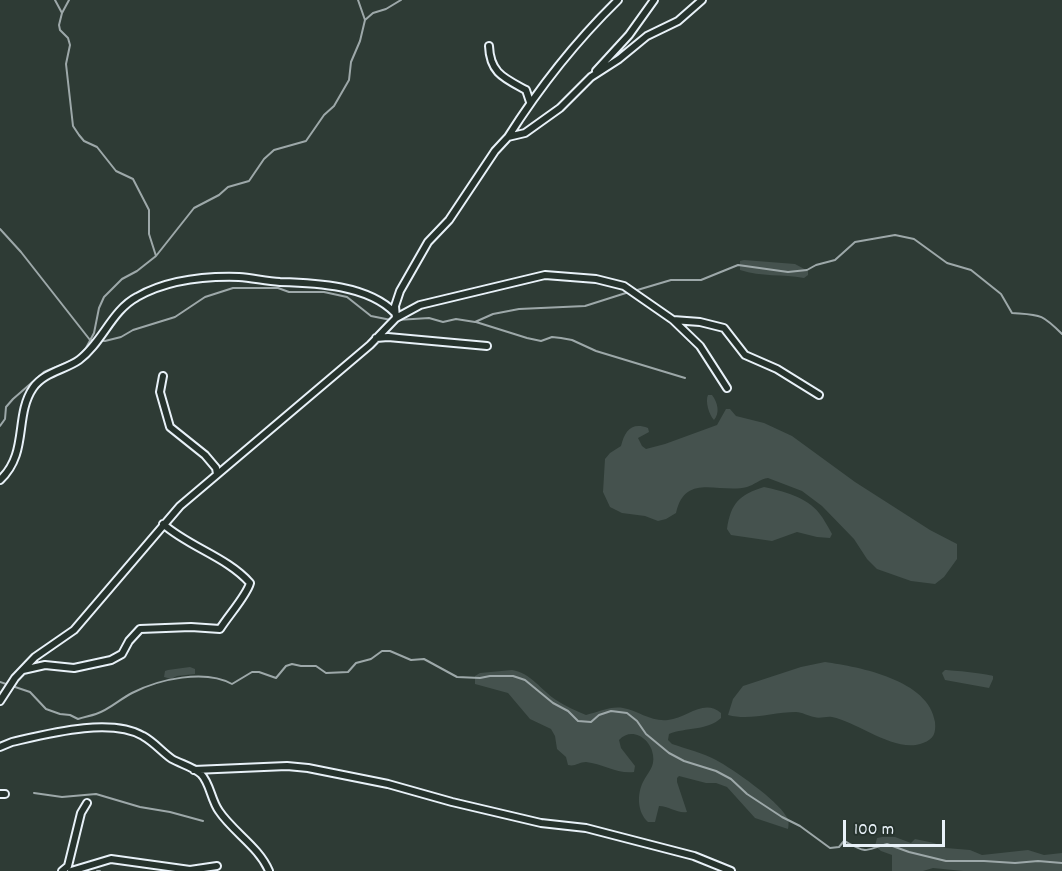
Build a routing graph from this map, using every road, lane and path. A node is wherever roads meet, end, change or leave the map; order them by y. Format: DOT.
graph roads {
  1 [pos="618,0"];
  2 [pos="654,0"];
  3 [pos="702,0"];
  4 [pos="489,46"];
  5 [pos="591,76"];
  6 [pos="530,102"];
  7 [pos="508,137"];
  8 [pos="396,315"];
  9 [pos="673,320"];
  10 [pos="376,338"];
  11 [pos="488,346"];
  12 [pos="163,376"];
  13 [pos="727,388"];
  14 [pos="819,395"];
  15 [pos="217,474"];
  16 [pos="0,480"];
  17 [pos="163,524"];
  18 [pos="23,670"];
  19 [pos="0,701"];
  20 [pos="0,747"];
  21 [pos="194,770"];
  22 [pos="87,803"];
  23 [pos="218,866"];
  24 [pos="62,871"];
  25 [pos="71,871"];
  26 [pos="269,871"];
  27 [pos="731,871"];
  1 -- 6 [label="street"];
  2 -- 5 [label="street"];
  3 -- 5 [label="street"];
  4 -- 6 [label="street"];
  5 -- 7 [label="street"];
  6 -- 7 [label="street"];
  7 -- 8 [label="street"];
  8 -- 9 [label="street"];
  8 -- 10 [label="street"];
  8 -- 16 [label="street"];
  9 -- 13 [label="street"];
  9 -- 14 [label="street"];
  10 -- 11 [label="street"];
  10 -- 15 [label="street"];
  12 -- 15 [label="street"];
  15 -- 17 [label="street"];
  17 -- 18 [label="street"];
  17 -- 18 [label="street"];
  18 -- 19 [label="street"];
  20 -- 21 [label="street"];
  21 -- 26 [label="street"];
  21 -- 27 [label="street"];
  22 -- 24 [label="street"];
  23 -- 25 [label="street"];
}
